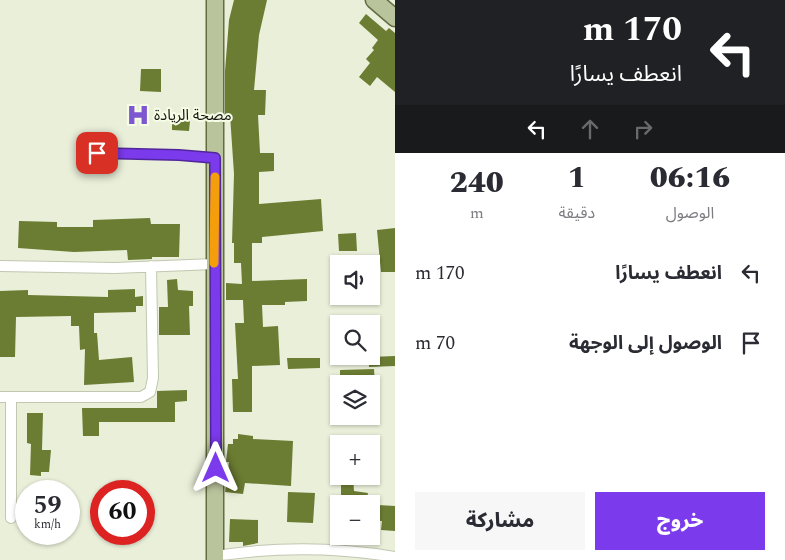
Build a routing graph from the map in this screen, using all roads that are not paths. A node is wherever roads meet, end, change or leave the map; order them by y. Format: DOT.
graph roads {
  1 [pos="215,0"];
  2 [pos="374,0"];
  3 [pos="395,18"];
  4 [pos="97,153"];
  5 [pos="215,158"];
  6 [pos="214,264"];
  7 [pos="0,266"];
  8 [pos="151,266"];
  9 [pos="11,397"];
  10 [pos="0,398"];
  11 [pos="11,518"];
  12 [pos="395,557"];
  13 [pos="215,558"];
  1 -- 5 [label="main road"];
  2 -- 3 [label="main road"];
  4 -- 5 [label="lane"];
  5 -- 6 [label="main road"];
  6 -- 8 [label="street"];
  6 -- 13 [label="main road"];
  7 -- 8 [label="street"];
  8 -- 9 [label="street"];
  9 -- 10 [label="street"];
  9 -- 11 [label="street"];
  12 -- 13 [label="street"];
}
